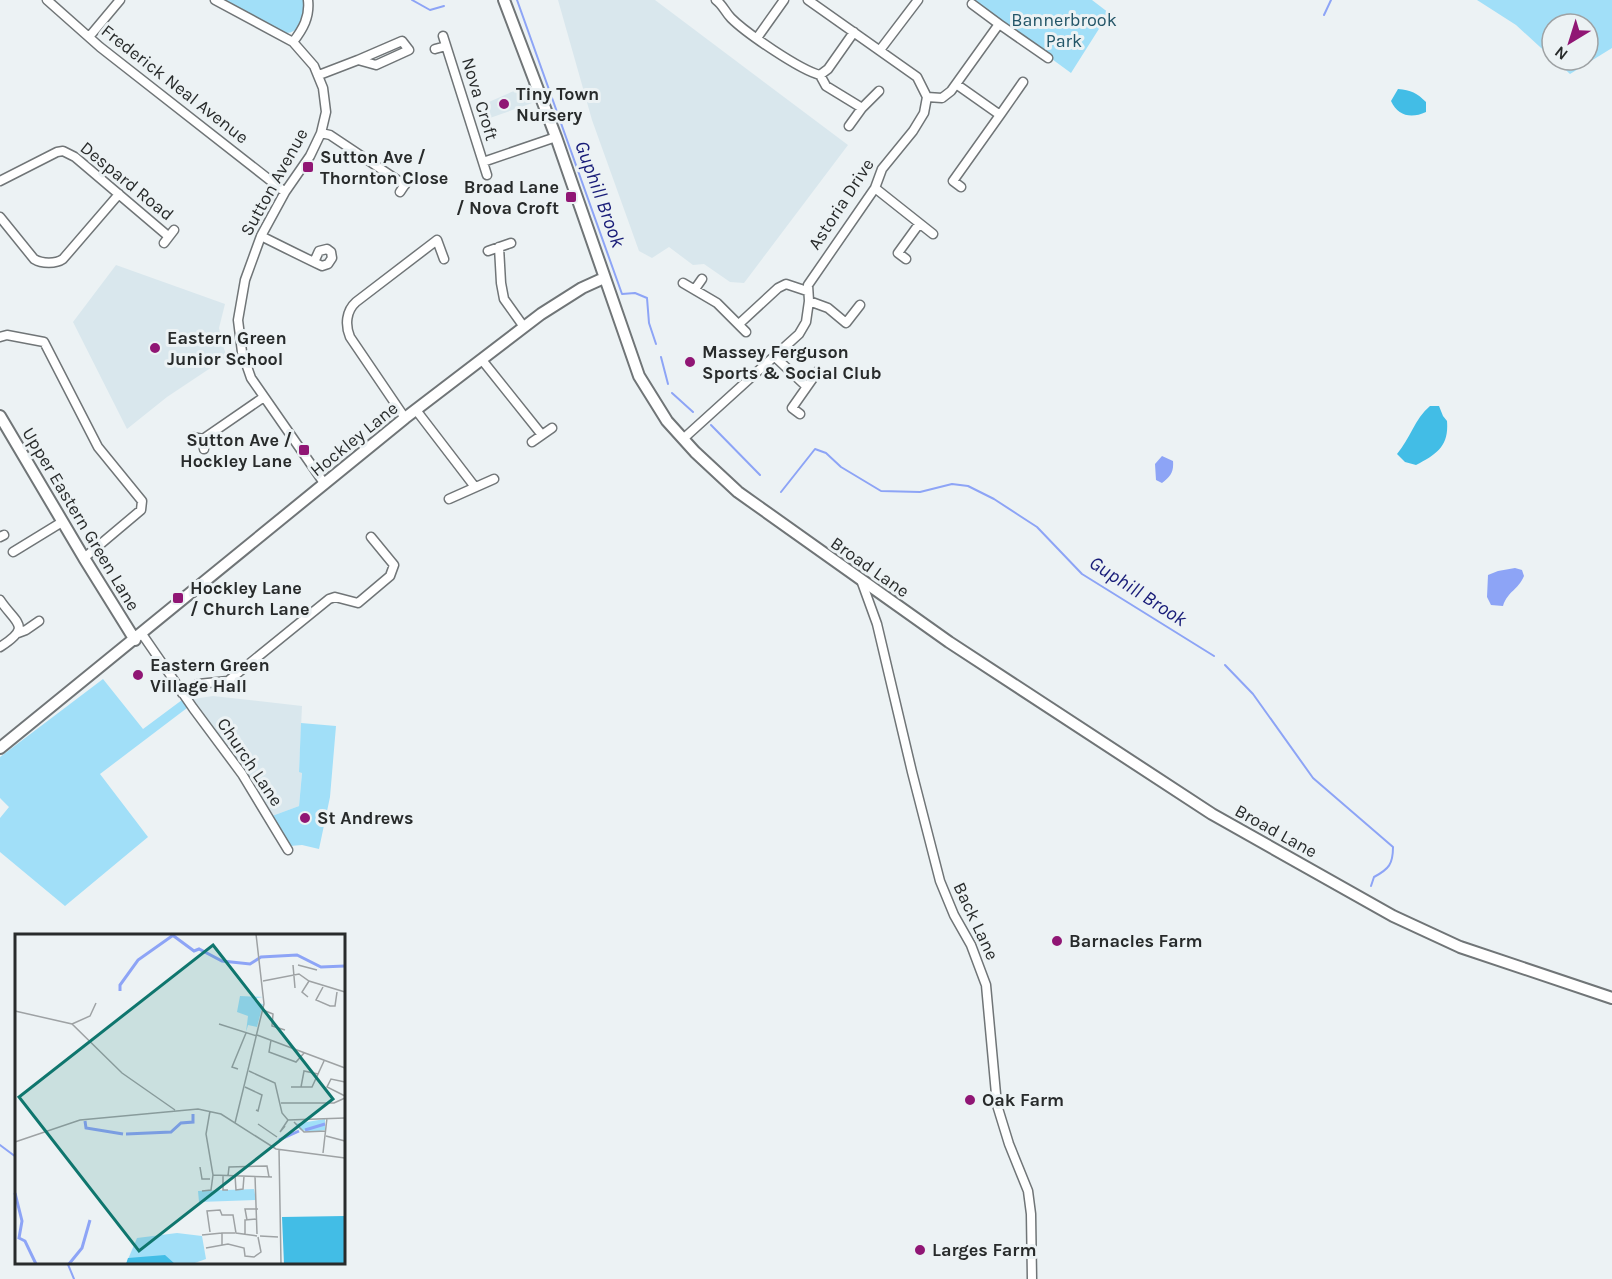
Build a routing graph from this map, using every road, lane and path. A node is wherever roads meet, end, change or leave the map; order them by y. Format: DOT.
graph roads {
  1 [pos="47,0"];
  2 [pos="120,0"];
  3 [pos="215,0"];
  4 [pos="308,0"];
  5 [pos="504,0"];
  6 [pos="716,0"];
  7 [pos="784,0"];
  8 [pos="808,0"];
  9 [pos="918,0"];
  10 [pos="819,3"];
  11 [pos="972,4"];
  12 [pos="999,24"];
  13 [pos="854,32"];
  14 [pos="443,36"];
  15 [pos="89,37"];
  16 [pos="757,38"];
  17 [pos="293,42"];
  18 [pos="446,46"];
  19 [pos="435,49"];
  20 [pos="880,50"];
  21 [pos="1048,58"];
  22 [pos="358,60"];
  23 [pos="319,75"];
  24 [pos="819,75"];
  25 [pos="1023,82"];
  26 [pos="956,84"];
  27 [pos="879,91"];
  28 [pos="927,97"];
  29 [pos="862,108"];
  30 [pos="1000,115"];
  31 [pos="849,126"];
  32 [pos="321,133"];
  33 [pos="556,136"];
  34 [pos="483,162"];
  35 [pos="488,175"];
  36 [pos="944,175"];
  37 [pos="410,177"];
  38 [pos="0,181"];
  39 [pos="953,181"];
  40 [pos="962,187"];
  41 [pos="875,188"];
  42 [pos="285,192"];
  43 [pos="119,194"];
  44 [pos="0,218"];
  45 [pos="920,224"];
  46 [pos="933,234"];
  47 [pos="169,236"];
  48 [pos="261,236"];
  49 [pos="511,243"];
  50 [pos="499,247"];
  51 [pos="890,248"];
  52 [pos="488,251"];
  53 [pos="898,253"];
  54 [pos="444,259"];
  55 [pos="906,259"];
  56 [pos="314,262"];
  57 [pos="604,278"];
  58 [pos="702,279"];
  59 [pos="683,283"];
  60 [pos="695,289"];
  61 [pos="807,291"];
  62 [pos="809,301"];
  63 [pos="860,305"];
  64 [pos="739,324"];
  65 [pos="524,327"];
  66 [pos="746,332"];
  67 [pos="0,337"];
  68 [pos="774,356"];
  69 [pos="483,360"];
  70 [pos="818,372"];
  71 [pos="806,386"];
  72 [pos="264,397"];
  73 [pos="416,410"];
  74 [pos="800,414"];
  75 [pos="0,416"];
  76 [pos="405,418"];
  77 [pos="552,428"];
  78 [pos="542,435"];
  79 [pos="192,437"];
  80 [pos="203,439"];
  81 [pos="683,439"];
  82 [pos="532,442"];
  83 [pos="204,449"];
  84 [pos="494,479"];
  85 [pos="324,483"];
  86 [pos="475,487"];
  87 [pos="449,500"];
  88 [pos="62,522"];
  89 [pos="371,537"];
  90 [pos="14,552"];
  91 [pos="84,558"];
  92 [pos="861,580"];
  93 [pos="0,600"];
  94 [pos="39,621"];
  95 [pos="18,633"];
  96 [pos="139,637"];
  97 [pos="0,647"];
  98 [pos="182,693"];
  99 [pos="1,746"];
  100 [pos="288,850"];
  101 [pos="1612,998"];
  102 [pos="1032,1279"];
  1 -- 15 [label="street, Frederick Neal Avenue"];
  2 -- 15 [label="street"];
  3 -- 17 [label="street, Sutton Avenue"];
  4 -- 17 [label="street"];
  5 -- 33 [label="street, Broad Lane"];
  6 -- 16 [label="street"];
  7 -- 16 [label="street"];
  8 -- 10 [label="street"];
  9 -- 20 [label="street"];
  10 -- 13 [label="street"];
  11 -- 12 [label="street"];
  12 -- 21 [label="street"];
  12 -- 26 [label="street"];
  13 -- 20 [label="street"];
  13 -- 24 [label="street"];
  14 -- 18 [label="street, Nova Croft"];
  15 -- 42 [label="street, Frederick Neal Avenue"];
  16 -- 24 [label="street"];
  17 -- 23 [label="street, Sutton Avenue"];
  18 -- 19 [label="street, Nova Croft"];
  18 -- 34 [label="street, Nova Croft"];
  20 -- 28 [label="street"];
  22 -- 22 [label="street"];
  22 -- 23 [label="street"];
  23 -- 32 [label="street, Sutton Avenue"];
  24 -- 29 [label="street"];
  25 -- 30 [label="street"];
  26 -- 28 [label="street"];
  26 -- 30 [label="street"];
  27 -- 29 [label="street"];
  28 -- 41 [label="street, Astoria Drive"];
  29 -- 31 [label="street"];
  30 -- 39 [label="street"];
  32 -- 37 [label="street"];
  32 -- 42 [label="street, Sutton Avenue"];
  33 -- 34 [label="street, Nova Croft"];
  33 -- 57 [label="street, Broad Lane"];
  34 -- 35 [label="street, Nova Croft"];
  36 -- 39 [label="street"];
  38 -- 43 [label="street, Despard Road"];
  39 -- 40 [label="street"];
  41 -- 45 [label="street"];
  41 -- 61 [label="street, Astoria Drive"];
  42 -- 48 [label="street, Sutton Avenue"];
  43 -- 44 [label="street"];
  43 -- 47 [label="street, Despard Road"];
  45 -- 46 [label="street"];
  45 -- 53 [label="street"];
  48 -- 56 [label="street"];
  48 -- 72 [label="street, Sutton Avenue"];
  49 -- 50 [label="street"];
  50 -- 52 [label="street"];
  50 -- 65 [label="street"];
  51 -- 53 [label="street"];
  53 -- 55 [label="street"];
  54 -- 76 [label="street"];
  57 -- 65 [label="street, Hockley Lane"];
  57 -- 81 [label="street, Broad Lane"];
  58 -- 60 [label="street"];
  59 -- 60 [label="street"];
  60 -- 64 [label="street"];
  61 -- 62 [label="street"];
  61 -- 64 [label="street"];
  62 -- 63 [label="street"];
  62 -- 68 [label="street"];
  64 -- 66 [label="street"];
  65 -- 69 [label="street, Hockley Lane"];
  67 -- 91 [label="street"];
  68 -- 71 [label="street"];
  68 -- 81 [label="street"];
  69 -- 73 [label="street, Hockley Lane"];
  69 -- 78 [label="street"];
  70 -- 71 [label="street"];
  71 -- 74 [label="street"];
  72 -- 80 [label="street"];
  72 -- 85 [label="street, Sutton Avenue"];
  73 -- 76 [label="street, Hockley Lane"];
  73 -- 86 [label="street"];
  75 -- 88 [label="street, Upper Eastern Green Lane"];
  76 -- 85 [label="street, Hockley Lane"];
  77 -- 78 [label="street"];
  78 -- 82 [label="street"];
  79 -- 80 [label="street"];
  80 -- 83 [label="street"];
  81 -- 92 [label="street, Broad Lane"];
  84 -- 86 [label="street"];
  85 -- 96 [label="street, Hockley Lane"];
  86 -- 87 [label="street"];
  88 -- 90 [label="street"];
  88 -- 91 [label="street, Upper Eastern Green Lane"];
  89 -- 98 [label="street"];
  91 -- 96 [label="street, Upper Eastern Green Lane"];
  92 -- 101 [label="street, Broad Lane"];
  92 -- 102 [label="street, Back Lane"];
  93 -- 95 [label="street"];
  94 -- 95 [label="street"];
  95 -- 97 [label="street"];
  96 -- 98 [label="street, Church Lane"];
  96 -- 99 [label="street, Hockley Lane"];
  98 -- 100 [label="street, Church Lane"];
}
